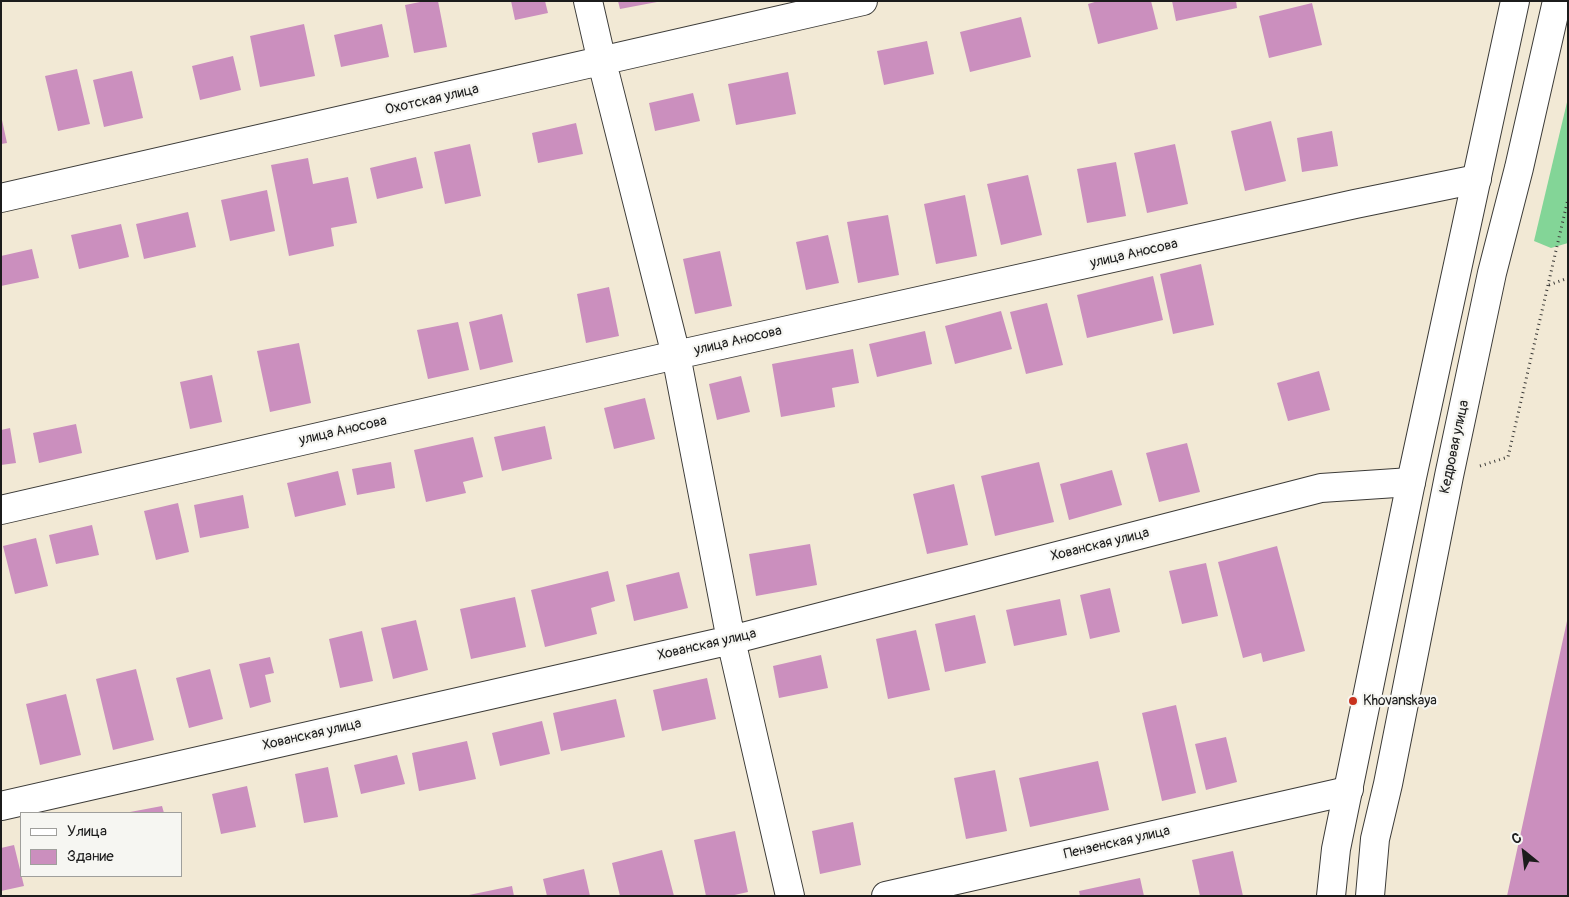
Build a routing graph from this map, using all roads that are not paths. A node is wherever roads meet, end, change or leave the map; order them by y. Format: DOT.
graph roads {
  1 [pos="588,1"];
  2 [pos="863,1"];
  3 [pos="1515,1"];
  4 [pos="1557,1"];
  5 [pos="602,62"];
  6 [pos="1477,179"];
  7 [pos="1,198"];
  8 [pos="676,355"];
  9 [pos="1411,482"];
  10 [pos="1,510"];
  11 [pos="731,640"];
  12 [pos="1349,789"];
  13 [pos="1,806"];
  14 [pos="790,896"];
  15 [pos="886,896"];
  16 [pos="1331,896"];
  17 [pos="1370,896"];
  1 -- 5 [label="street"];
  2 -- 5 [label="street, Охотская улица"];
  3 -- 6 [label="street"];
  4 -- 17 [label="street, Кедровая улица"];
  5 -- 7 [label="street, Охотская улица"];
  5 -- 8 [label="street"];
  6 -- 8 [label="street, улица Аносова"];
  6 -- 9 [label="street"];
  8 -- 10 [label="street, улица Аносова"];
  8 -- 11 [label="street"];
  9 -- 11 [label="street, Хованская улица"];
  9 -- 12 [label="street"];
  11 -- 13 [label="street, Хованская улица"];
  11 -- 14 [label="street"];
  12 -- 15 [label="street, Пензенская улица"];
  12 -- 16 [label="street"];
}
